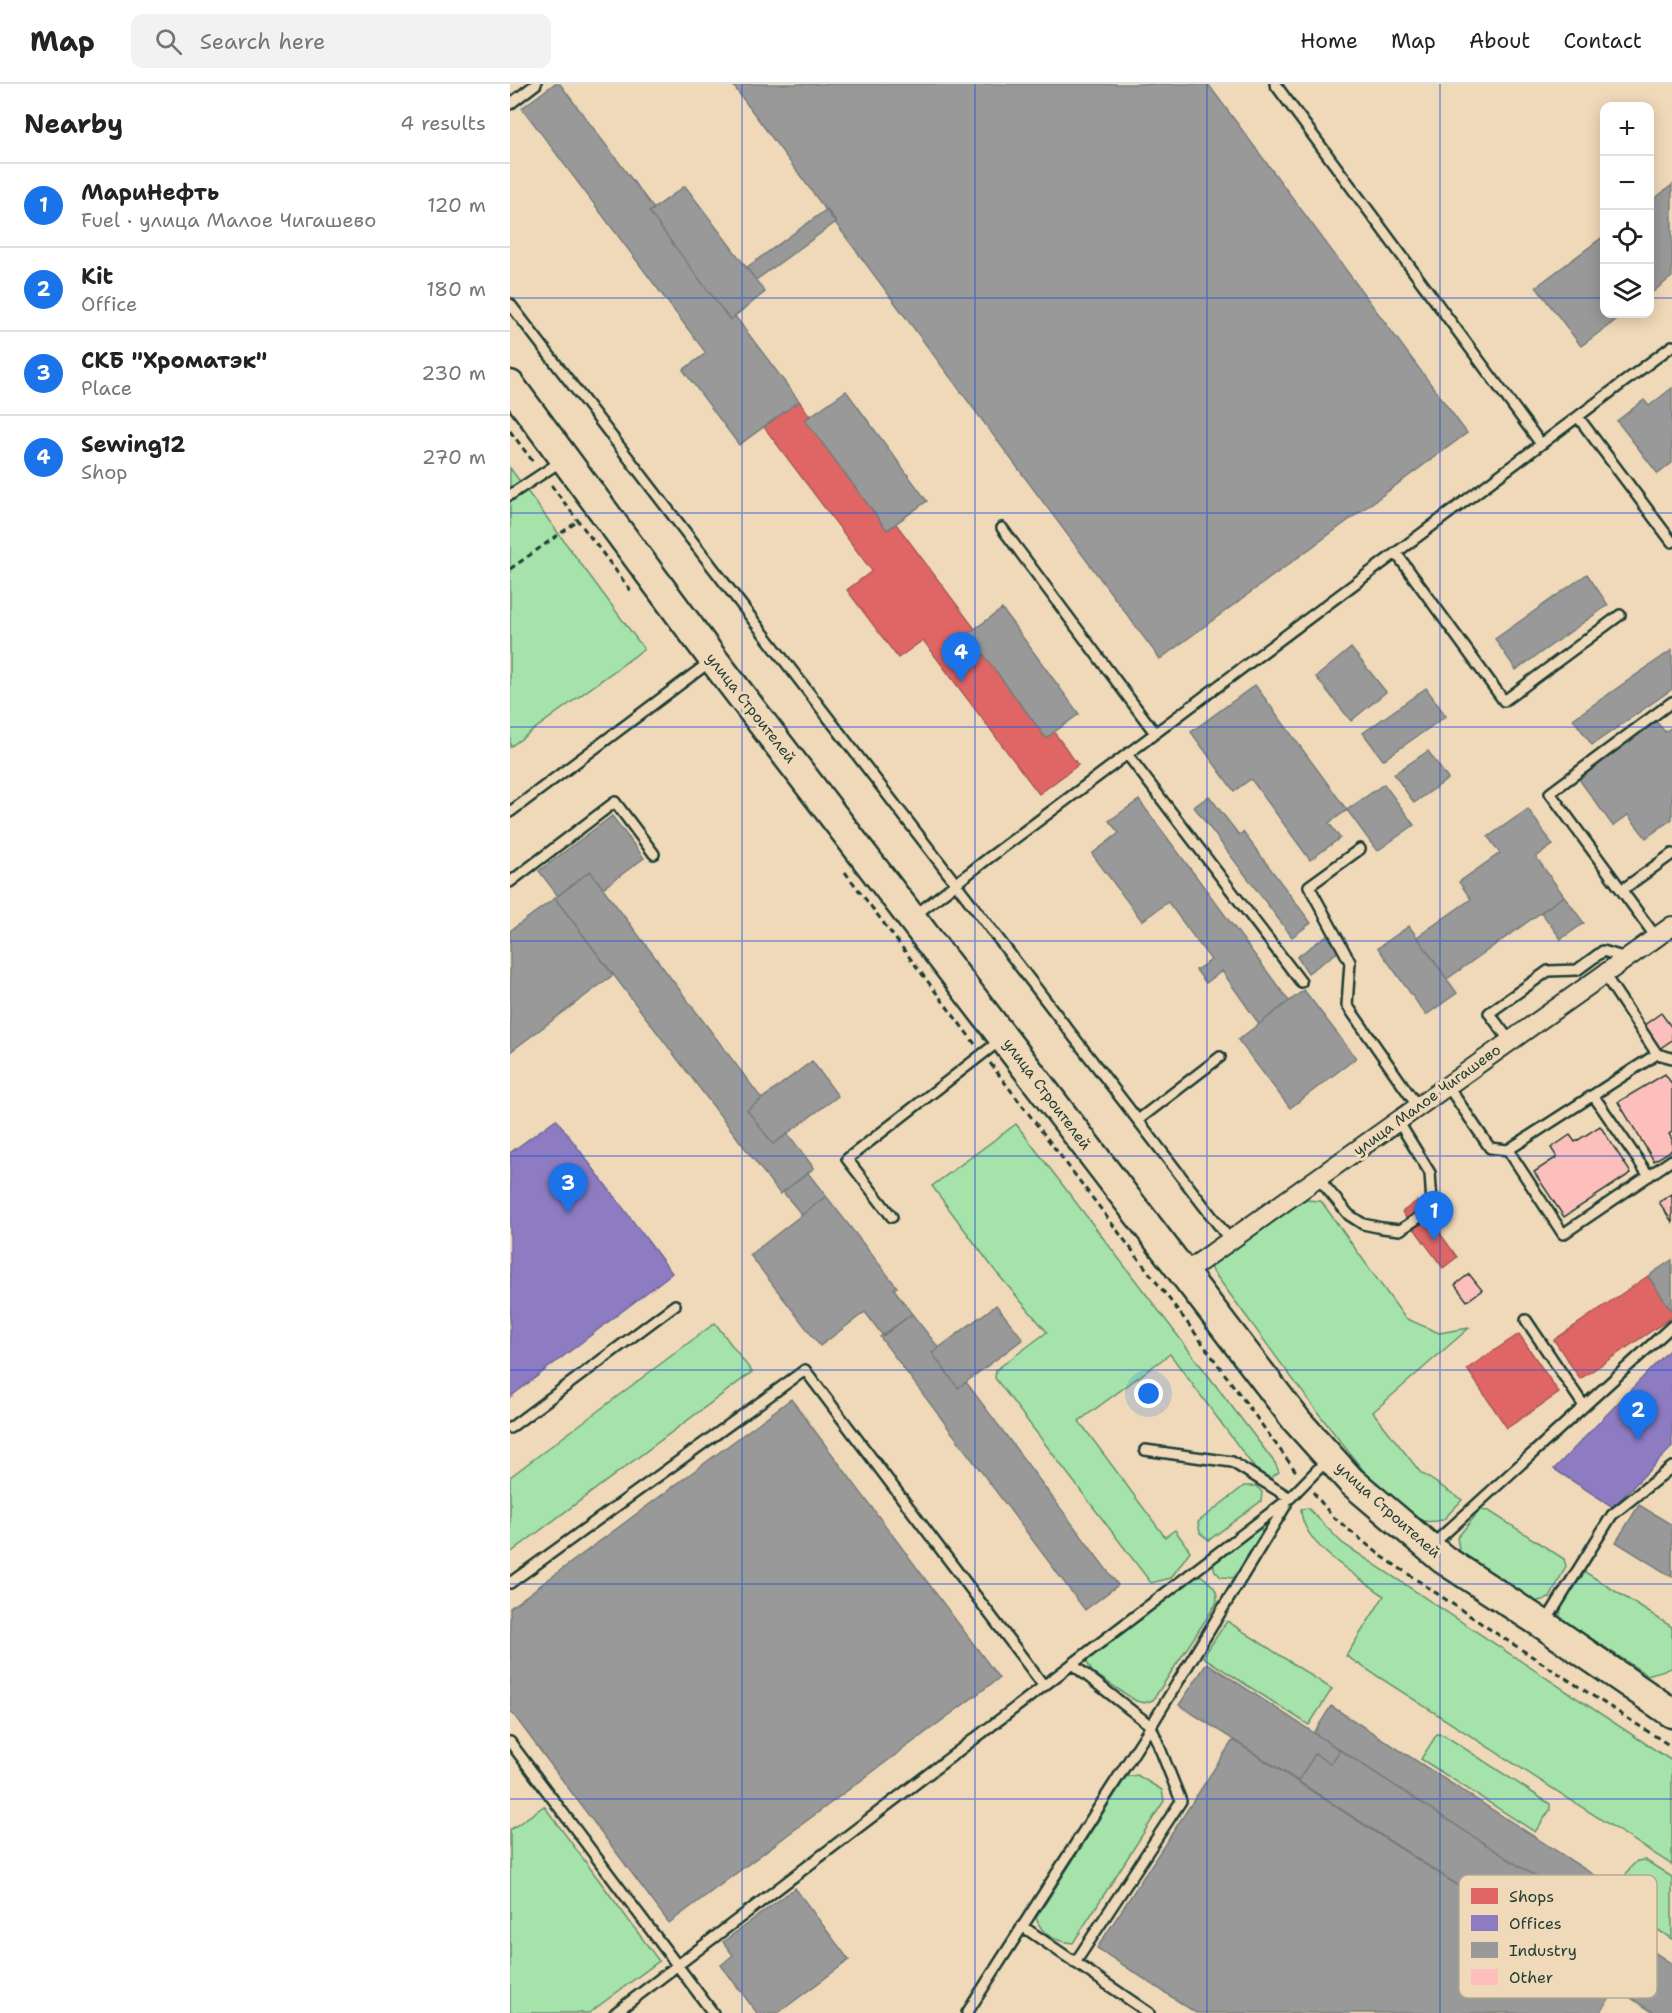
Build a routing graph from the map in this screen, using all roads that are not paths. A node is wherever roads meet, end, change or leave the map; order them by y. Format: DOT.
graph roads {
  1 [pos="536,84"];
  2 [pos="1275,84"];
  3 [pos="510,104"];
  4 [pos="510,304"];
  5 [pos="1672,346"];
  6 [pos="510,385"];
  7 [pos="1578,417"];
  8 [pos="1541,444"];
  9 [pos="554,466"];
  10 [pos="510,495"];
  11 [pos="1002,528"];
  12 [pos="1670,536"];
  13 [pos="1396,553"];
  14 [pos="1620,615"];
  15 [pos="713,659"];
  16 [pos="1672,702"];
  17 [pos="1155,734"];
  18 [pos="1127,754"];
  19 [pos="510,812"];
  20 [pos="1360,849"];
  21 [pos="654,854"];
  22 [pos="1672,854"];
  23 [pos="510,882"];
  24 [pos="955,883"];
  25 [pos="1622,890"];
  26 [pos="912,917"];
  27 [pos="1672,926"];
  28 [pos="1656,937"];
  29 [pos="1626,958"];
  30 [pos="1604,974"];
  31 [pos="1300,982"];
  32 [pos="1510,1041"];
  33 [pos="994,1046"];
  34 [pos="1657,1054"];
  35 [pos="1220,1057"];
  36 [pos="1672,1058"];
  37 [pos="1448,1085"];
  38 [pos="1593,1095"];
  39 [pos="1418,1107"];
  40 [pos="1138,1120"];
  41 [pos="1398,1121"];
  42 [pos="1508,1150"];
  43 [pos="1672,1160"];
  44 [pos="1649,1176"];
  45 [pos="1318,1178"];
  46 [pos="892,1217"];
  47 [pos="1230,1240"];
  48 [pos="1183,1274"];
  49 [pos="675,1305"];
  50 [pos="1526,1320"];
  51 [pos="1672,1326"];
  52 [pos="1584,1406"];
  53 [pos="510,1428"];
  54 [pos="1145,1450"];
  55 [pos="1329,1457"];
  56 [pos="1672,1467"];
  57 [pos="1290,1498"];
  58 [pos="1429,1547"];
  59 [pos="510,1582"];
  60 [pos="1544,1625"];
  61 [pos="1072,1664"];
  62 [pos="1044,1686"];
  63 [pos="1668,1707"];
  64 [pos="1151,1726"];
  65 [pos="510,1742"];
  66 [pos="1022,1926"];
  67 [pos="1075,1963"];
  68 [pos="677,1966"];
  69 [pos="615,2013"];
  70 [pos="713,2013"];
  71 [pos="967,2013"];
  72 [pos="1149,2013"];
  1 -- 3 [label="lane"];
  2 -- 8 [label="lane"];
  4 -- 24 [label="lane"];
  5 -- 7 [label="lane"];
  6 -- 9 [label="main road, улица Строителей"];
  7 -- 8 [label="lane"];
  7 -- 12 [label="lane"];
  8 -- 13 [label="lane"];
  9 -- 10 [label="lane"];
  9 -- 15 [label="main road, улица Строителей"];
  11 -- 17 [label="lane"];
  13 -- 14 [label="lane"];
  13 -- 17 [label="lane"];
  15 -- 19 [label="lane"];
  15 -- 26 [label="main road, улица Строителей"];
  16 -- 25 [label="lane"];
  17 -- 18 [label="lane"];
  18 -- 24 [label="lane"];
  18 -- 31 [label="lane"];
  20 -- 39 [label="lane"];
  21 -- 23 [label="lane"];
  22 -- 25 [label="lane"];
  24 -- 26 [label="lane"];
  24 -- 40 [label="lane"];
  25 -- 28 [label="lane"];
  26 -- 33 [label="main road, улица Строителей"];
  27 -- 28 [label="street, улица Малое Чигашево"];
  28 -- 29 [label="street, улица Малое Чигашево"];
  29 -- 30 [label="street, улица Малое Чигашево"];
  29 -- 32 [label="lane"];
  30 -- 32 [label="street, улица Малое Чигашево"];
  30 -- 34 [label="lane"];
  32 -- 37 [label="street, улица Малое Чигашево"];
  33 -- 46 [label="lane"];
  33 -- 48 [label="main road, улица Строителей"];
  34 -- 36 [label="lane"];
  34 -- 38 [label="lane"];
  35 -- 40 [label="lane"];
  37 -- 39 [label="street, улица Малое Чигашево"];
  37 -- 42 [label="lane"];
  38 -- 42 [label="lane"];
  38 -- 44 [label="lane"];
  39 -- 41 [label="street, улица Малое Чигашево"];
  40 -- 47 [label="lane"];
  41 -- 45 [label="street, улица Малое Чигашево"];
  41 -- 45 [label="lane"];
  42 -- 44 [label="lane"];
  43 -- 44 [label="lane"];
  45 -- 47 [label="street, улица Малое Чигашево"];
  47 -- 48 [label="street, улица Малое Чигашево"];
  48 -- 55 [label="main road, улица Строителей"];
  49 -- 53 [label="lane"];
  50 -- 52 [label="lane"];
  51 -- 52 [label="lane"];
  52 -- 58 [label="lane"];
  54 -- 57 [label="lane"];
  55 -- 57 [label="lane"];
  55 -- 58 [label="main road, улица Строителей"];
  56 -- 60 [label="lane"];
  57 -- 61 [label="lane"];
  57 -- 64 [label="lane"];
  58 -- 60 [label="main road, улица Строителей"];
  59 -- 62 [label="lane"];
  60 -- 63 [label="main road, улица Строителей"];
  61 -- 62 [label="lane"];
  61 -- 64 [label="lane"];
  62 -- 68 [label="lane"];
  64 -- 66 [label="lane"];
  64 -- 67 [label="lane"];
  65 -- 68 [label="lane"];
  66 -- 67 [label="lane"];
  66 -- 71 [label="lane"];
  67 -- 72 [label="lane"];
  68 -- 69 [label="lane"];
  68 -- 70 [label="lane"];
}
